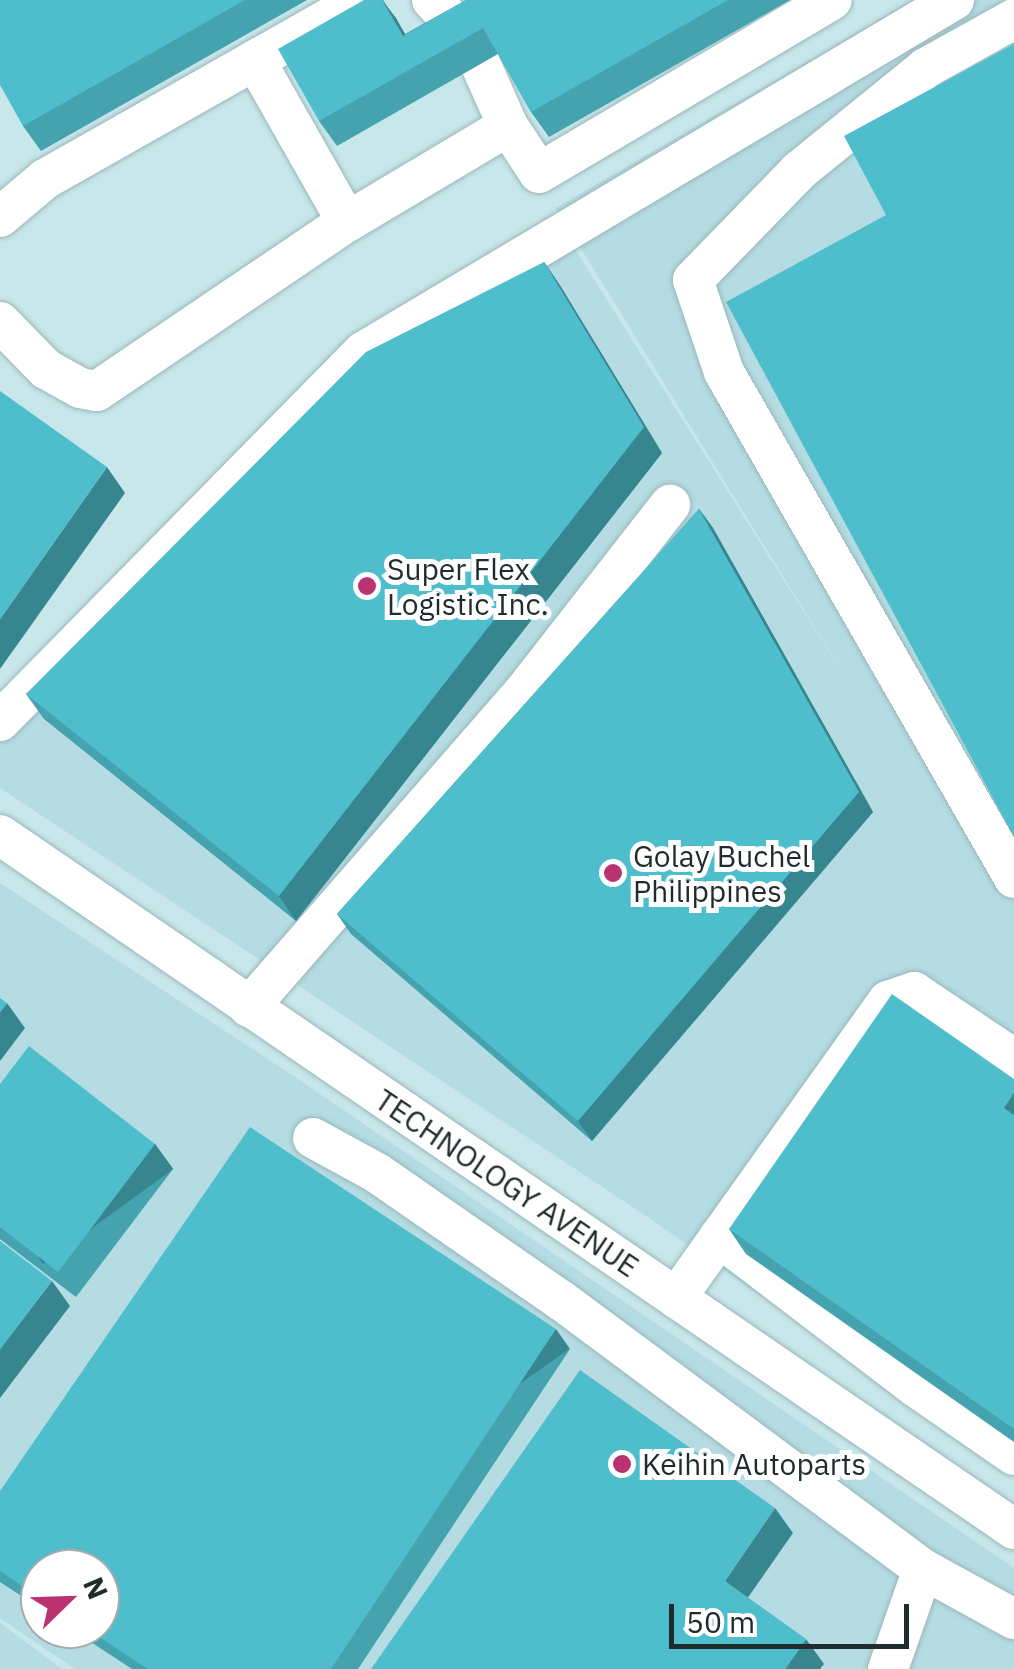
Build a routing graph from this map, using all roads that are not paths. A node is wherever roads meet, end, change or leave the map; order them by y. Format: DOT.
graph roads {
  1 [pos="361,0"];
  2 [pos="432,0"];
  3 [pos="832,0"];
  4 [pos="954,0"];
  5 [pos="1014,19"];
  6 [pos="255,60"];
  7 [pos="508,126"];
  8 [pos="0,217"];
  9 [pos="347,222"];
  10 [pos="0,322"];
  11 [pos="670,506"];
  12 [pos="0,721"];
  13 [pos="0,836"];
  14 [pos="1014,878"];
  15 [pos="249,1007"];
  16 [pos="1014,1059"];
  17 [pos="313,1138"];
  18 [pos="719,1237"];
  19 [pos="676,1298"];
  20 [pos="1014,1455"];
  21 [pos="1014,1529"];
  22 [pos="923,1568"];
  23 [pos="1014,1619"];
  24 [pos="896,1666"];
  1 -- 6 [label="street"];
  2 -- 7 [label="street"];
  3 -- 7 [label="street"];
  4 -- 12 [label="street"];
  5 -- 14 [label="street"];
  6 -- 8 [label="street"];
  6 -- 9 [label="street"];
  7 -- 9 [label="street"];
  9 -- 10 [label="street"];
  11 -- 15 [label="street"];
  13 -- 15 [label="street, TECHNOLOGY AVENUE"];
  15 -- 19 [label="street, TECHNOLOGY AVENUE"];
  16 -- 18 [label="street"];
  17 -- 22 [label="street"];
  18 -- 19 [label="street"];
  18 -- 20 [label="street"];
  19 -- 21 [label="street, TECHNOLOGY AVENUE"];
  22 -- 23 [label="street"];
  22 -- 24 [label="street"];
}
